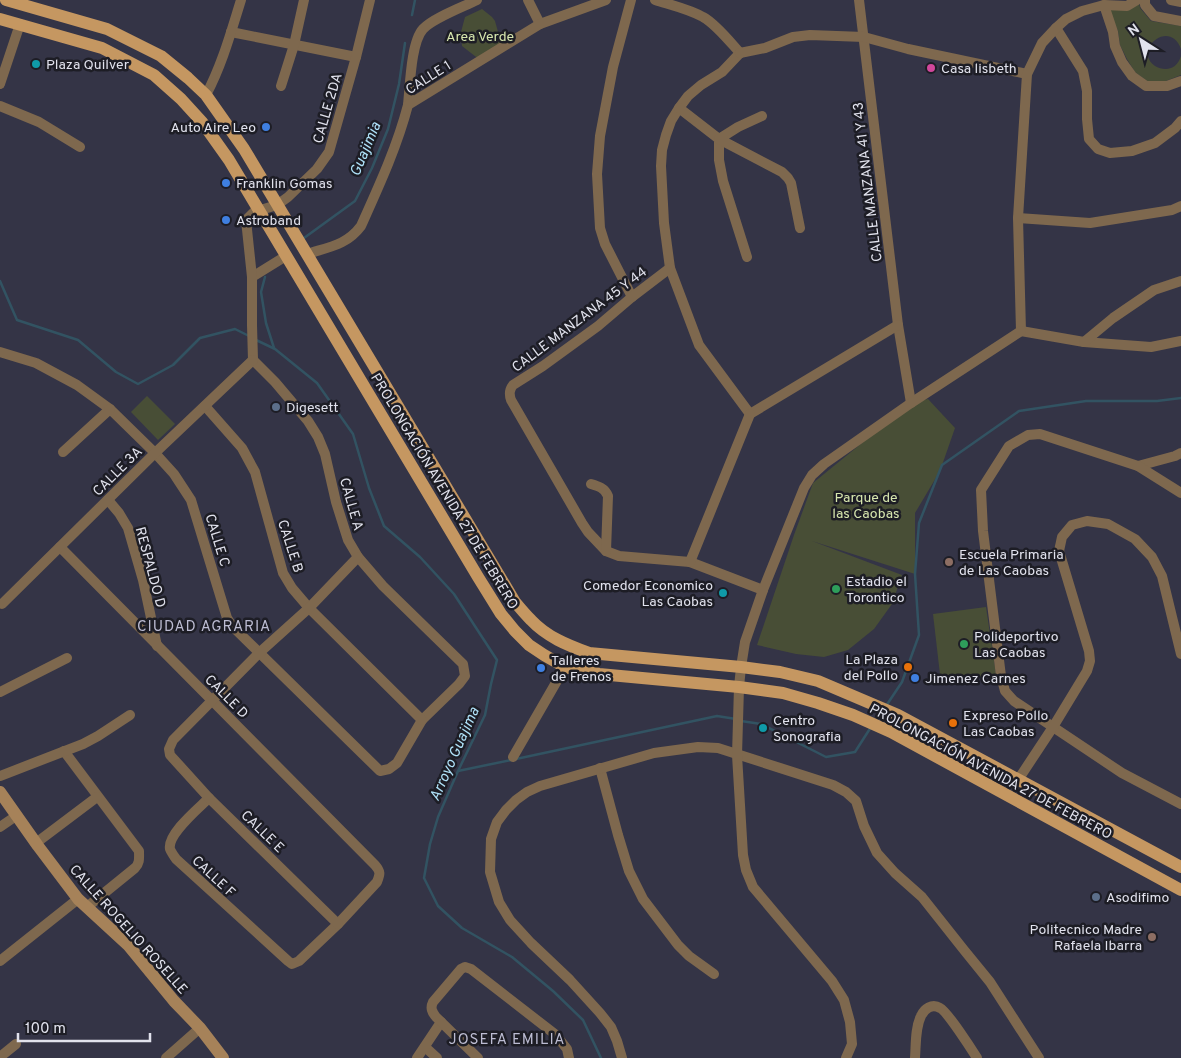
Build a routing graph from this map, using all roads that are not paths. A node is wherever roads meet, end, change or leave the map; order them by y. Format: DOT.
graph roads {
  1 [pos="6,0"];
  2 [pos="240,0"];
  3 [pos="304,0"];
  4 [pos="370,0"];
  5 [pos="477,0"];
  6 [pos="528,0"];
  7 [pos="631,0"];
  8 [pos="655,0"];
  9 [pos="859,0"];
  10 [pos="1137,0"];
  11 [pos="1145,0"];
  12 [pos="1170,0"];
  13 [pos="600,1"];
  14 [pos="1181,2"];
  15 [pos="1104,5"];
  16 [pos="1181,21"];
  17 [pos="8,22"];
  18 [pos="540,24"];
  19 [pos="1056,28"];
  20 [pos="231,32"];
  21 [pos="864,37"];
  22 [pos="294,45"];
  23 [pos="740,53"];
  24 [pos="356,57"];
  25 [pos="1027,74"];
  26 [pos="1181,81"];
  27 [pos="0,84"];
  28 [pos="281,86"];
  29 [pos="206,95"];
  30 [pos="408,105"];
  31 [pos="0,106"];
  32 [pos="679,108"];
  33 [pos="762,116"];
  34 [pos="1181,121"];
  35 [pos="720,139"];
  36 [pos="80,147"];
  37 [pos="276,205"];
  38 [pos="1181,206"];
  39 [pos="258,210"];
  40 [pos="1018,218"];
  41 [pos="800,228"];
  42 [pos="307,254"];
  43 [pos="286,256"];
  44 [pos="747,257"];
  45 [pos="670,268"];
  46 [pos="252,277"];
  47 [pos="1181,281"];
  48 [pos="632,297"];
  49 [pos="898,324"];
  50 [pos="1021,331"];
  51 [pos="1181,341"];
  52 [pos="1084,342"];
  53 [pos="0,352"];
  54 [pos="253,355"];
  55 [pos="911,403"];
  56 [pos="205,406"];
  57 [pos="110,409"];
  58 [pos="750,414"];
  59 [pos="63,452"];
  60 [pos="1181,452"];
  61 [pos="155,453"];
  62 [pos="1138,466"];
  63 [pos="591,484"];
  64 [pos="1181,493"];
  65 [pos="108,500"];
  66 [pos="60,546"];
  67 [pos="606,551"];
  68 [pos="358,557"];
  69 [pos="690,562"];
  70 [pos="763,590"];
  71 [pos="2,604"];
  72 [pos="310,608"];
  73 [pos="157,646"];
  74 [pos="259,653"];
  75 [pos="1181,654"];
  76 [pos="66,658"];
  77 [pos="565,667"];
  78 [pos="741,667"];
  79 [pos="739,686"];
  80 [pos="0,692"];
  81 [pos="212,700"];
  82 [pos="130,715"];
  83 [pos="422,720"];
  84 [pos="1053,727"];
  85 [pos="64,751"];
  86 [pos="737,755"];
  87 [pos="513,757"];
  88 [pos="600,768"];
  89 [pos="0,776"];
  90 [pos="1018,780"];
  91 [pos="0,792"];
  92 [pos="98,797"];
  93 [pos="209,798"];
  94 [pos="1181,804"];
  95 [pos="16,816"];
  96 [pos="0,827"];
  97 [pos="36,843"];
  98 [pos="1181,867"];
  99 [pos="1181,890"];
  100 [pos="82,903"];
  101 [pos="338,924"];
  102 [pos="0,961"];
  103 [pos="714,974"];
  104 [pos="441,1022"];
  105 [pos="200,1028"];
  106 [pos="16,1044"];
  107 [pos="425,1047"];
  108 [pos="0,1056"];
  109 [pos="166,1058"];
  110 [pos="223,1058"];
  111 [pos="417,1058"];
  112 [pos="437,1058"];
  113 [pos="478,1058"];
  114 [pos="569,1058"];
  115 [pos="622,1058"];
  116 [pos="846,1058"];
  117 [pos="915,1058"];
  118 [pos="977,1058"];
  119 [pos="1039,1058"];
  1 -- 29 [label="main road, PROLONGACIÓN AVENIDA 27 DE FEBRERO"];
  2 -- 20 [label="street"];
  3 -- 22 [label="street"];
  4 -- 24 [label="street"];
  5 -- 30 [label="street"];
  6 -- 18 [label="street"];
  7 -- 48 [label="street"];
  8 -- 23 [label="street"];
  9 -- 21 [label="street, CALLE MANZANA 41 Y 43"];
  10 -- 15 [label="street"];
  11 -- 16 [label="street"];
  12 -- 14 [label="street"];
  13 -- 18 [label="street, CALLE 1"];
  15 -- 19 [label="street"];
  15 -- 26 [label="street"];
  17 -- 27 [label="street"];
  17 -- 39 [label="main road, PROLONGACIÓN AVENIDA 27 DE FEBRERO"];
  18 -- 30 [label="street, CALLE 1"];
  19 -- 25 [label="street"];
  19 -- 34 [label="street"];
  20 -- 22 [label="street"];
  20 -- 29 [label="street"];
  21 -- 23 [label="street"];
  21 -- 25 [label="street"];
  21 -- 49 [label="street, CALLE MANZANA 41 Y 43"];
  22 -- 24 [label="street"];
  22 -- 28 [label="street"];
  23 -- 32 [label="street"];
  24 -- 37 [label="street, CALLE 2DA"];
  25 -- 40 [label="street"];
  29 -- 37 [label="main road, PROLONGACIÓN AVENIDA 27 DE FEBRERO"];
  30 -- 42 [label="street, CALLE 1"];
  31 -- 36 [label="street"];
  32 -- 35 [label="street"];
  32 -- 45 [label="street"];
  33 -- 35 [label="street"];
  35 -- 41 [label="street"];
  35 -- 44 [label="street"];
  37 -- 39 [label="street"];
  37 -- 42 [label="main road, PROLONGACIÓN AVENIDA 27 DE FEBRERO"];
  38 -- 40 [label="street"];
  39 -- 43 [label="main road, PROLONGACIÓN AVENIDA 27 DE FEBRERO"];
  39 -- 46 [label="street"];
  40 -- 50 [label="street"];
  42 -- 78 [label="main road, PROLONGACIÓN AVENIDA 27 DE FEBRERO"];
  43 -- 46 [label="street"];
  43 -- 77 [label="main road, PROLONGACIÓN AVENIDA 27 DE FEBRERO"];
  45 -- 48 [label="street, CALLE MANZANA 45 Y 44"];
  45 -- 58 [label="street"];
  46 -- 54 [label="street"];
  47 -- 52 [label="street"];
  48 -- 67 [label="street, CALLE MANZANA 45 Y 44"];
  49 -- 55 [label="street, CALLE MANZANA 41 Y 43"];
  49 -- 58 [label="street"];
  50 -- 52 [label="street"];
  50 -- 55 [label="street"];
  51 -- 52 [label="street"];
  53 -- 57 [label="street, CALLE C"];
  54 -- 56 [label="street, CALLE 3A"];
  54 -- 68 [label="street, CALLE A"];
  55 -- 70 [label="street"];
  56 -- 61 [label="street, CALLE 3A"];
  56 -- 72 [label="street, CALLE B"];
  57 -- 59 [label="street"];
  57 -- 61 [label="street, CALLE C"];
  58 -- 69 [label="street"];
  60 -- 62 [label="street"];
  61 -- 65 [label="street, CALLE 3A"];
  61 -- 74 [label="street, CALLE C"];
  62 -- 64 [label="street"];
  62 -- 84 [label="street"];
  63 -- 67 [label="street"];
  65 -- 66 [label="street, CALLE 3A"];
  65 -- 73 [label="street, RESPALDO D"];
  66 -- 71 [label="street, CALLE 3A"];
  66 -- 73 [label="street, CALLE D"];
  67 -- 69 [label="street"];
  68 -- 72 [label="street"];
  68 -- 83 [label="street, CALLE A"];
  69 -- 70 [label="street"];
  70 -- 78 [label="street"];
  72 -- 74 [label="street"];
  72 -- 83 [label="street, CALLE B"];
  73 -- 81 [label="street, CALLE D"];
  74 -- 81 [label="street"];
  74 -- 83 [label="street, CALLE C"];
  75 -- 84 [label="street"];
  76 -- 80 [label="street"];
  77 -- 79 [label="main road, PROLONGACIÓN AVENIDA 27 DE FEBRERO"];
  77 -- 87 [label="street"];
  78 -- 79 [label="street"];
  78 -- 90 [label="main road, PROLONGACIÓN AVENIDA 27 DE FEBRERO"];
  79 -- 86 [label="street"];
  79 -- 99 [label="main road, PROLONGACIÓN AVENIDA 27 DE FEBRERO"];
  81 -- 93 [label="street, CALLE E"];
  81 -- 101 [label="street, CALLE D"];
  82 -- 85 [label="street"];
  84 -- 90 [label="street"];
  84 -- 94 [label="street"];
  85 -- 89 [label="street"];
  85 -- 92 [label="street"];
  86 -- 88 [label="street"];
  86 -- 116 [label="street"];
  86 -- 119 [label="street"];
  88 -- 103 [label="street"];
  88 -- 115 [label="street"];
  90 -- 98 [label="main road, PROLONGACIÓN AVENIDA 27 DE FEBRERO"];
  91 -- 95 [label="street, CALLE ROGELIO ROSELLE"];
  92 -- 97 [label="street"];
  92 -- 100 [label="street"];
  93 -- 101 [label="street, CALLE E"];
  93 -- 101 [label="street, CALLE F"];
  95 -- 96 [label="street"];
  95 -- 97 [label="street, CALLE ROGELIO ROSELLE"];
  97 -- 100 [label="street, CALLE ROGELIO ROSELLE"];
  100 -- 102 [label="street"];
  100 -- 105 [label="street, CALLE ROGELIO ROSELLE"];
  104 -- 107 [label="street"];
  104 -- 113 [label="street"];
  104 -- 114 [label="street"];
  105 -- 109 [label="street"];
  105 -- 110 [label="street, CALLE ROGELIO ROSELLE"];
  106 -- 108 [label="street"];
  107 -- 111 [label="street"];
  107 -- 112 [label="street"];
  117 -- 118 [label="street"];
}
